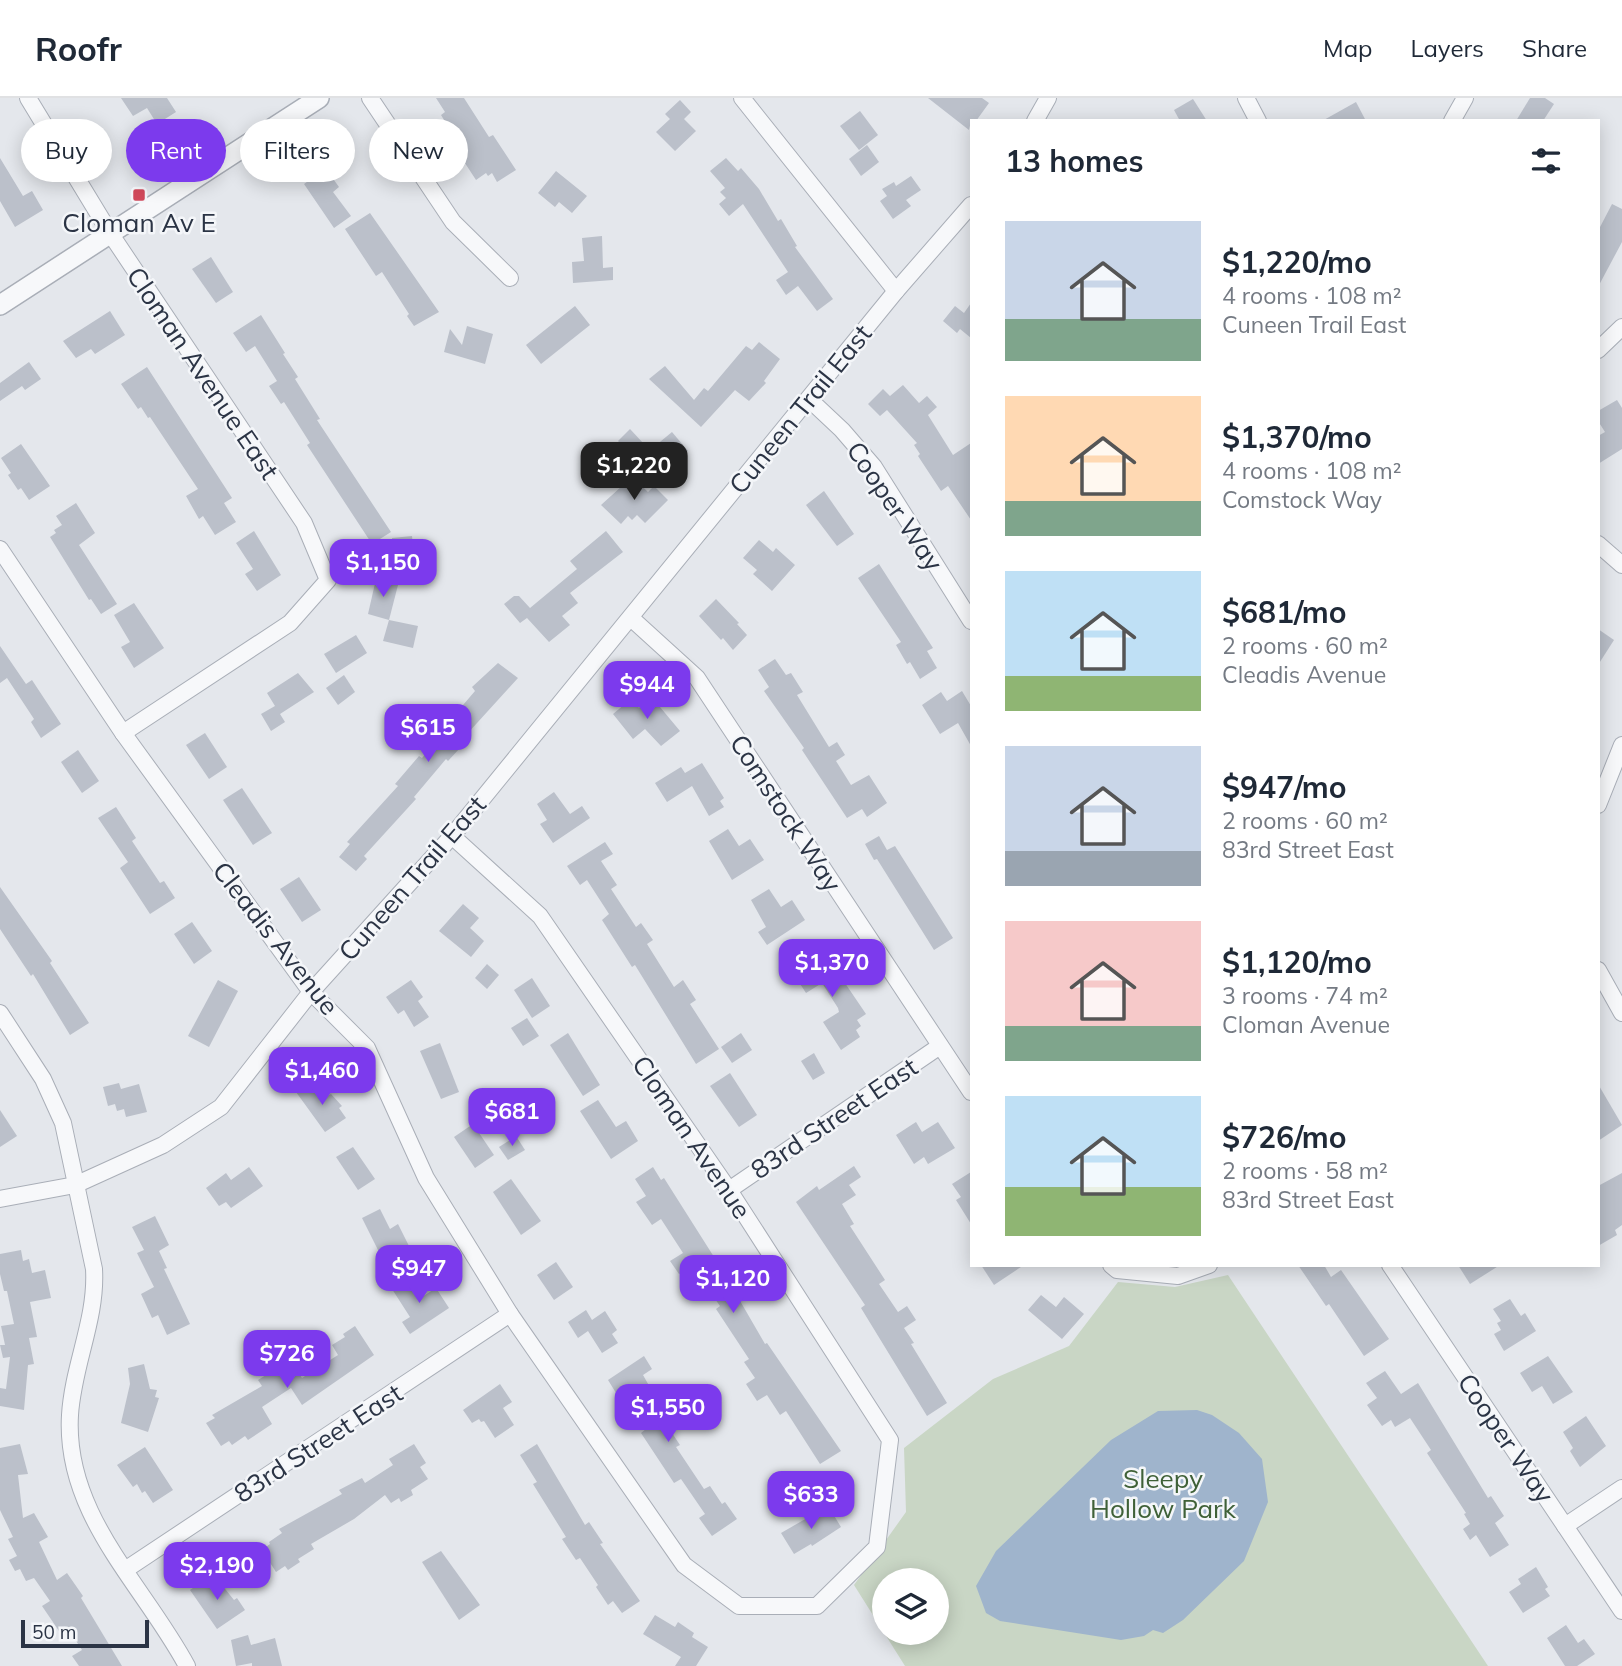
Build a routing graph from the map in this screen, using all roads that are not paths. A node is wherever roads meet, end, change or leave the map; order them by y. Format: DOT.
graph roads {
  1 [pos="28,98"];
  2 [pos="319,98"];
  3 [pos="370,98"];
  4 [pos="742,98"];
  5 [pos="1048,98"];
  6 [pos="1246,98"];
  7 [pos="1465,98"];
  8 [pos="1036,119"];
  9 [pos="1257,119"];
  10 [pos="1453,119"];
  11 [pos="970,206"];
  12 [pos="110,233"];
  13 [pos="510,278"];
  14 [pos="896,291"];
  15 [pos="0,305"];
  16 [pos="1622,327"];
  17 [pos="1600,347"];
  18 [pos="808,398"];
  19 [pos="1600,546"];
  20 [pos="0,550"];
  21 [pos="1622,565"];
  22 [pos="631,618"];
  23 [pos="970,619"];
  24 [pos="123,733"];
  25 [pos="1622,745"];
  26 [pos="1600,799"];
  27 [pos="452,836"];
  28 [pos="1600,974"];
  29 [pos="311,992"];
  30 [pos="0,1013"];
  31 [pos="1622,1013"];
  32 [pos="940,1046"];
  33 [pos="970,1091"];
  34 [pos="75,1185"];
  35 [pos="729,1190"];
  36 [pos="0,1199"];
  37 [pos="1113,1267"];
  38 [pos="1203,1267"];
  39 [pos="1391,1267"];
  40 [pos="510,1314"];
  41 [pos="1622,1488"];
  42 [pos="1565,1526"];
  43 [pos="125,1570"];
  44 [pos="817,1606"];
  45 [pos="1622,1611"];
  46 [pos="187,1666"];
  1 -- 12 [label="street, Cloman Avenue East"];
  2 -- 12 [label="street"];
  3 -- 13 [label="street"];
  4 -- 14 [label="street"];
  5 -- 8 [label="street"];
  6 -- 9 [label="street"];
  7 -- 10 [label="street"];
  11 -- 14 [label="street, Cuneen Trail East"];
  12 -- 15 [label="street"];
  12 -- 24 [label="street, Cloman Avenue East"];
  14 -- 18 [label="street, Cuneen Trail East"];
  16 -- 17 [label="street"];
  18 -- 22 [label="street, Cuneen Trail East"];
  18 -- 23 [label="street, Cooper Way"];
  19 -- 21 [label="street"];
  20 -- 24 [label="street, Cleadis Avenue"];
  22 -- 27 [label="street, Cuneen Trail East"];
  22 -- 32 [label="street, Comstock Way"];
  24 -- 29 [label="street, Cleadis Avenue"];
  25 -- 26 [label="street"];
  27 -- 29 [label="street, Cuneen Trail East"];
  27 -- 35 [label="street, Cloman Avenue"];
  28 -- 31 [label="street"];
  29 -- 34 [label="street, Cuneen Trail East"];
  29 -- 40 [label="street, Cleadis Avenue"];
  30 -- 34 [label="street"];
  32 -- 33 [label="street, Comstock Way"];
  32 -- 35 [label="street, 83rd Street East"];
  34 -- 36 [label="street, Cuneen Trail East"];
  34 -- 43 [label="street"];
  35 -- 44 [label="street, Cloman Avenue"];
  37 -- 38 [label="street"];
  39 -- 42 [label="street, Cooper Way"];
  40 -- 43 [label="street, 83rd Street East"];
  40 -- 44 [label="street, Cleadis Avenue"];
  41 -- 42 [label="street"];
  42 -- 45 [label="street, Cooper Way"];
  43 -- 46 [label="street"];
}
